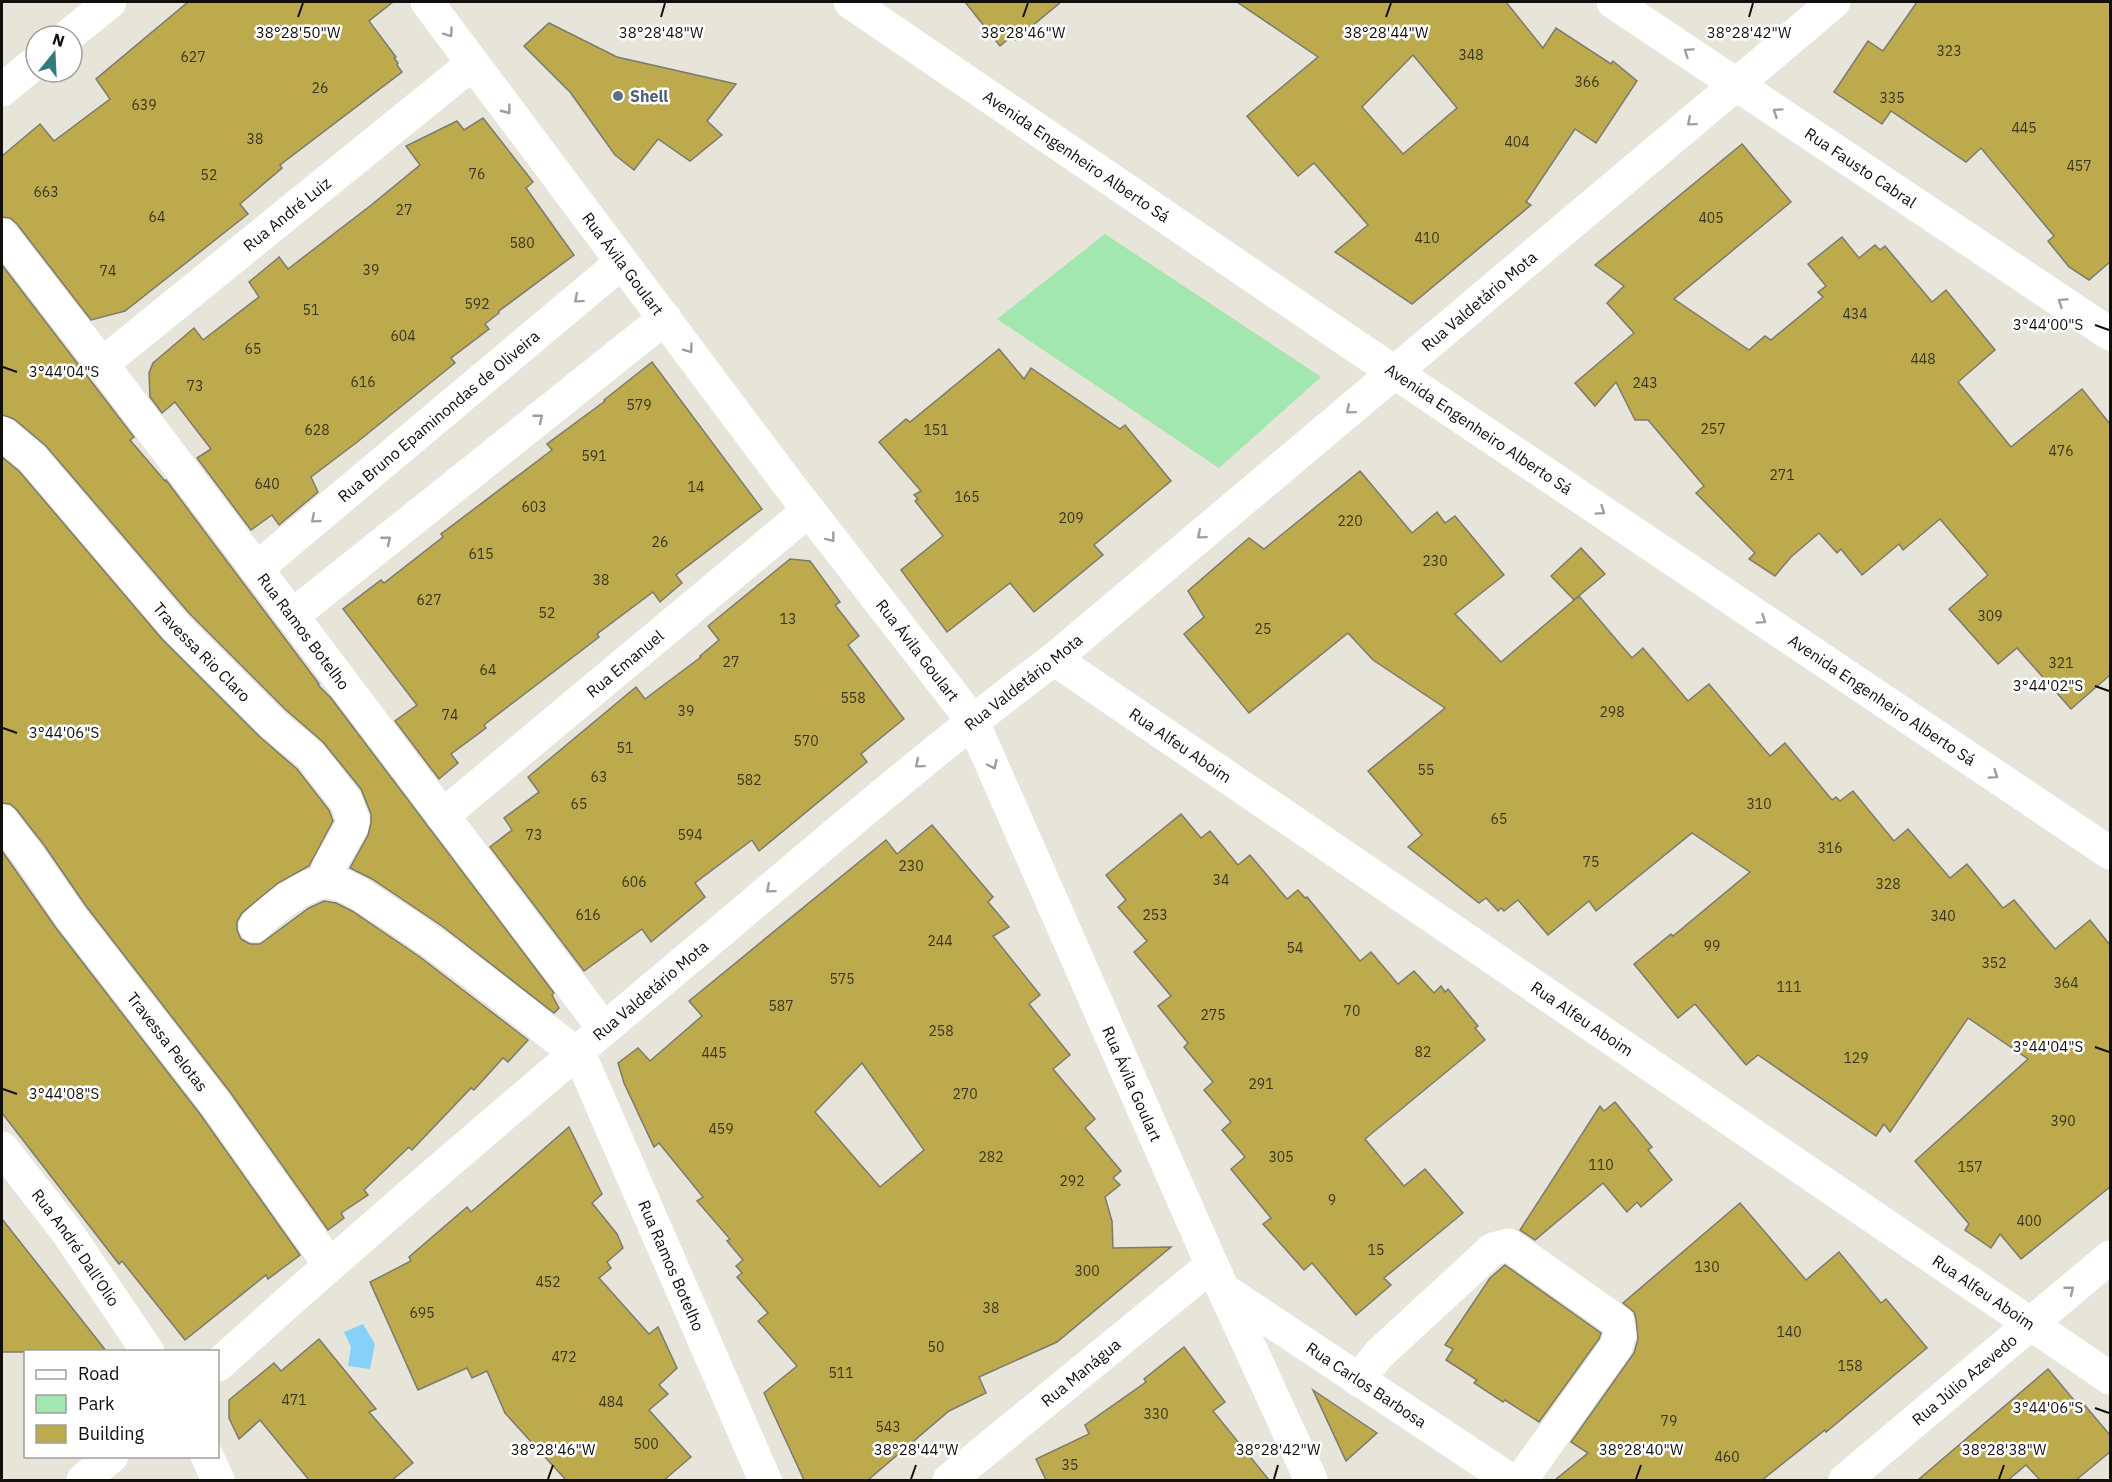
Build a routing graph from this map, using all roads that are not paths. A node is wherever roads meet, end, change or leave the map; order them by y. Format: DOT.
graph roads {
  1 [pos="110,2"];
  2 [pos="427,2"];
  3 [pos="850,2"];
  4 [pos="1613,2"];
  5 [pos="1834,2"];
  6 [pos="83,24"];
  7 [pos="472,64"];
  8 [pos="24,72"];
  9 [pos="1736,85"];
  10 [pos="2,90"];
  11 [pos="2,235"];
  12 [pos="622,262"];
  13 [pos="665,318"];
  14 [pos="2110,334"];
  15 [pos="102,364"];
  16 [pos="1395,372"];
  17 [pos="2,433"];
  18 [pos="809,510"];
  19 [pos="256,569"];
  20 [pos="292,616"];
  21 [pos="1054,658"];
  22 [pos="972,720"];
  23 [pos="442,816"];
  24 [pos="2,821"];
  25 [pos="2110,853"];
  26 [pos="326,881"];
  27 [pos="255,926"];
  28 [pos="604,1029"];
  29 [pos="576,1052"];
  30 [pos="2,1148"];
  31 [pos="2110,1257"];
  32 [pos="329,1264"];
  33 [pos="1218,1277"];
  34 [pos="2031,1323"];
  35 [pos="147,1350"];
  36 [pos="219,1364"];
  37 [pos="2110,1378"];
  38 [pos="1358,1380"];
  39 [pos="109,1458"];
  40 [pos="208,1458"];
  41 [pos="83,1480"];
  42 [pos="218,1480"];
  43 [pos="765,1480"];
  44 [pos="949,1480"];
  45 [pos="1311,1480"];
  46 [pos="1510,1480"];
  47 [pos="1521,1480"];
  48 [pos="1845,1480"];
  1 -- 6 [label="street"];
  2 -- 7 [label="street, Rua Ávila Goulart, one-way"];
  3 -- 16 [label="street, Avenida Engenheiro Alberto Sá"];
  9 -- 4 [label="street, Rua Fausto Cabral, one-way"];
  5 -- 9 [label="street, Rua Valdetário Mota"];
  7 -- 12 [label="street, Rua Ávila Goulart, one-way"];
  7 -- 15 [label="street, Rua André Luiz"];
  8 -- 10 [label="street"];
  14 -- 9 [label="street, Rua Fausto Cabral, one-way"];
  9 -- 16 [label="street, Rua Valdetário Mota, one-way"];
  11 -- 15 [label="street, Rua Ramos Botelho"];
  12 -- 13 [label="street, Rua Ávila Goulart"];
  12 -- 19 [label="street, Rua Bruno Epaminondas de Oliveira, one-way"];
  13 -- 18 [label="street, Rua Ávila Goulart, one-way"];
  20 -- 13 [label="street, one-way"];
  15 -- 19 [label="street, Rua Ramos Botelho"];
  16 -- 21 [label="street, Rua Valdetário Mota, one-way"];
  16 -- 25 [label="street, Avenida Engenheiro Alberto Sá, one-way"];
  17 -- 26 [label="street, Travessa Rio Claro"];
  18 -- 22 [label="street, Rua Ávila Goulart, one-way"];
  18 -- 23 [label="street, Rua Emanuel"];
  19 -- 20 [label="street, Rua Ramos Botelho"];
  20 -- 23 [label="street, Rua Ramos Botelho"];
  21 -- 22 [label="street, Rua Valdetário Mota"];
  21 -- 34 [label="street, Rua Alfeu Aboim"];
  22 -- 28 [label="street, Rua Valdetário Mota, one-way"];
  22 -- 33 [label="street, Rua Ávila Goulart, one-way"];
  23 -- 28 [label="street, Rua Ramos Botelho"];
  24 -- 32 [label="street, Travessa Pelotas"];
  26 -- 27 [label="street"];
  26 -- 29 [label="street"];
  28 -- 29 [label="street, Rua Valdetário Mota"];
  29 -- 32 [label="street, Rua Valdetário Mota"];
  29 -- 43 [label="street, Rua Ramos Botelho"];
  30 -- 35 [label="street, Rua André Dall'Olio"];
  34 -- 31 [label="street, Rua Júlio Azevedo, one-way"];
  32 -- 36 [label="street, Rua Valdetário Mota"];
  33 -- 38 [label="street, Rua Carlos Barbosa"];
  33 -- 44 [label="street, Rua Manágua"];
  33 -- 45 [label="street, Rua Ávila Goulart"];
  34 -- 37 [label="street, Rua Alfeu Aboim"];
  34 -- 48 [label="street, Rua Júlio Azevedo"];
  38 -- 46 [label="street, Rua Carlos Barbosa"];
  38 -- 47 [label="street"];
  39 -- 41 [label="street"];
  40 -- 42 [label="street"];
}
